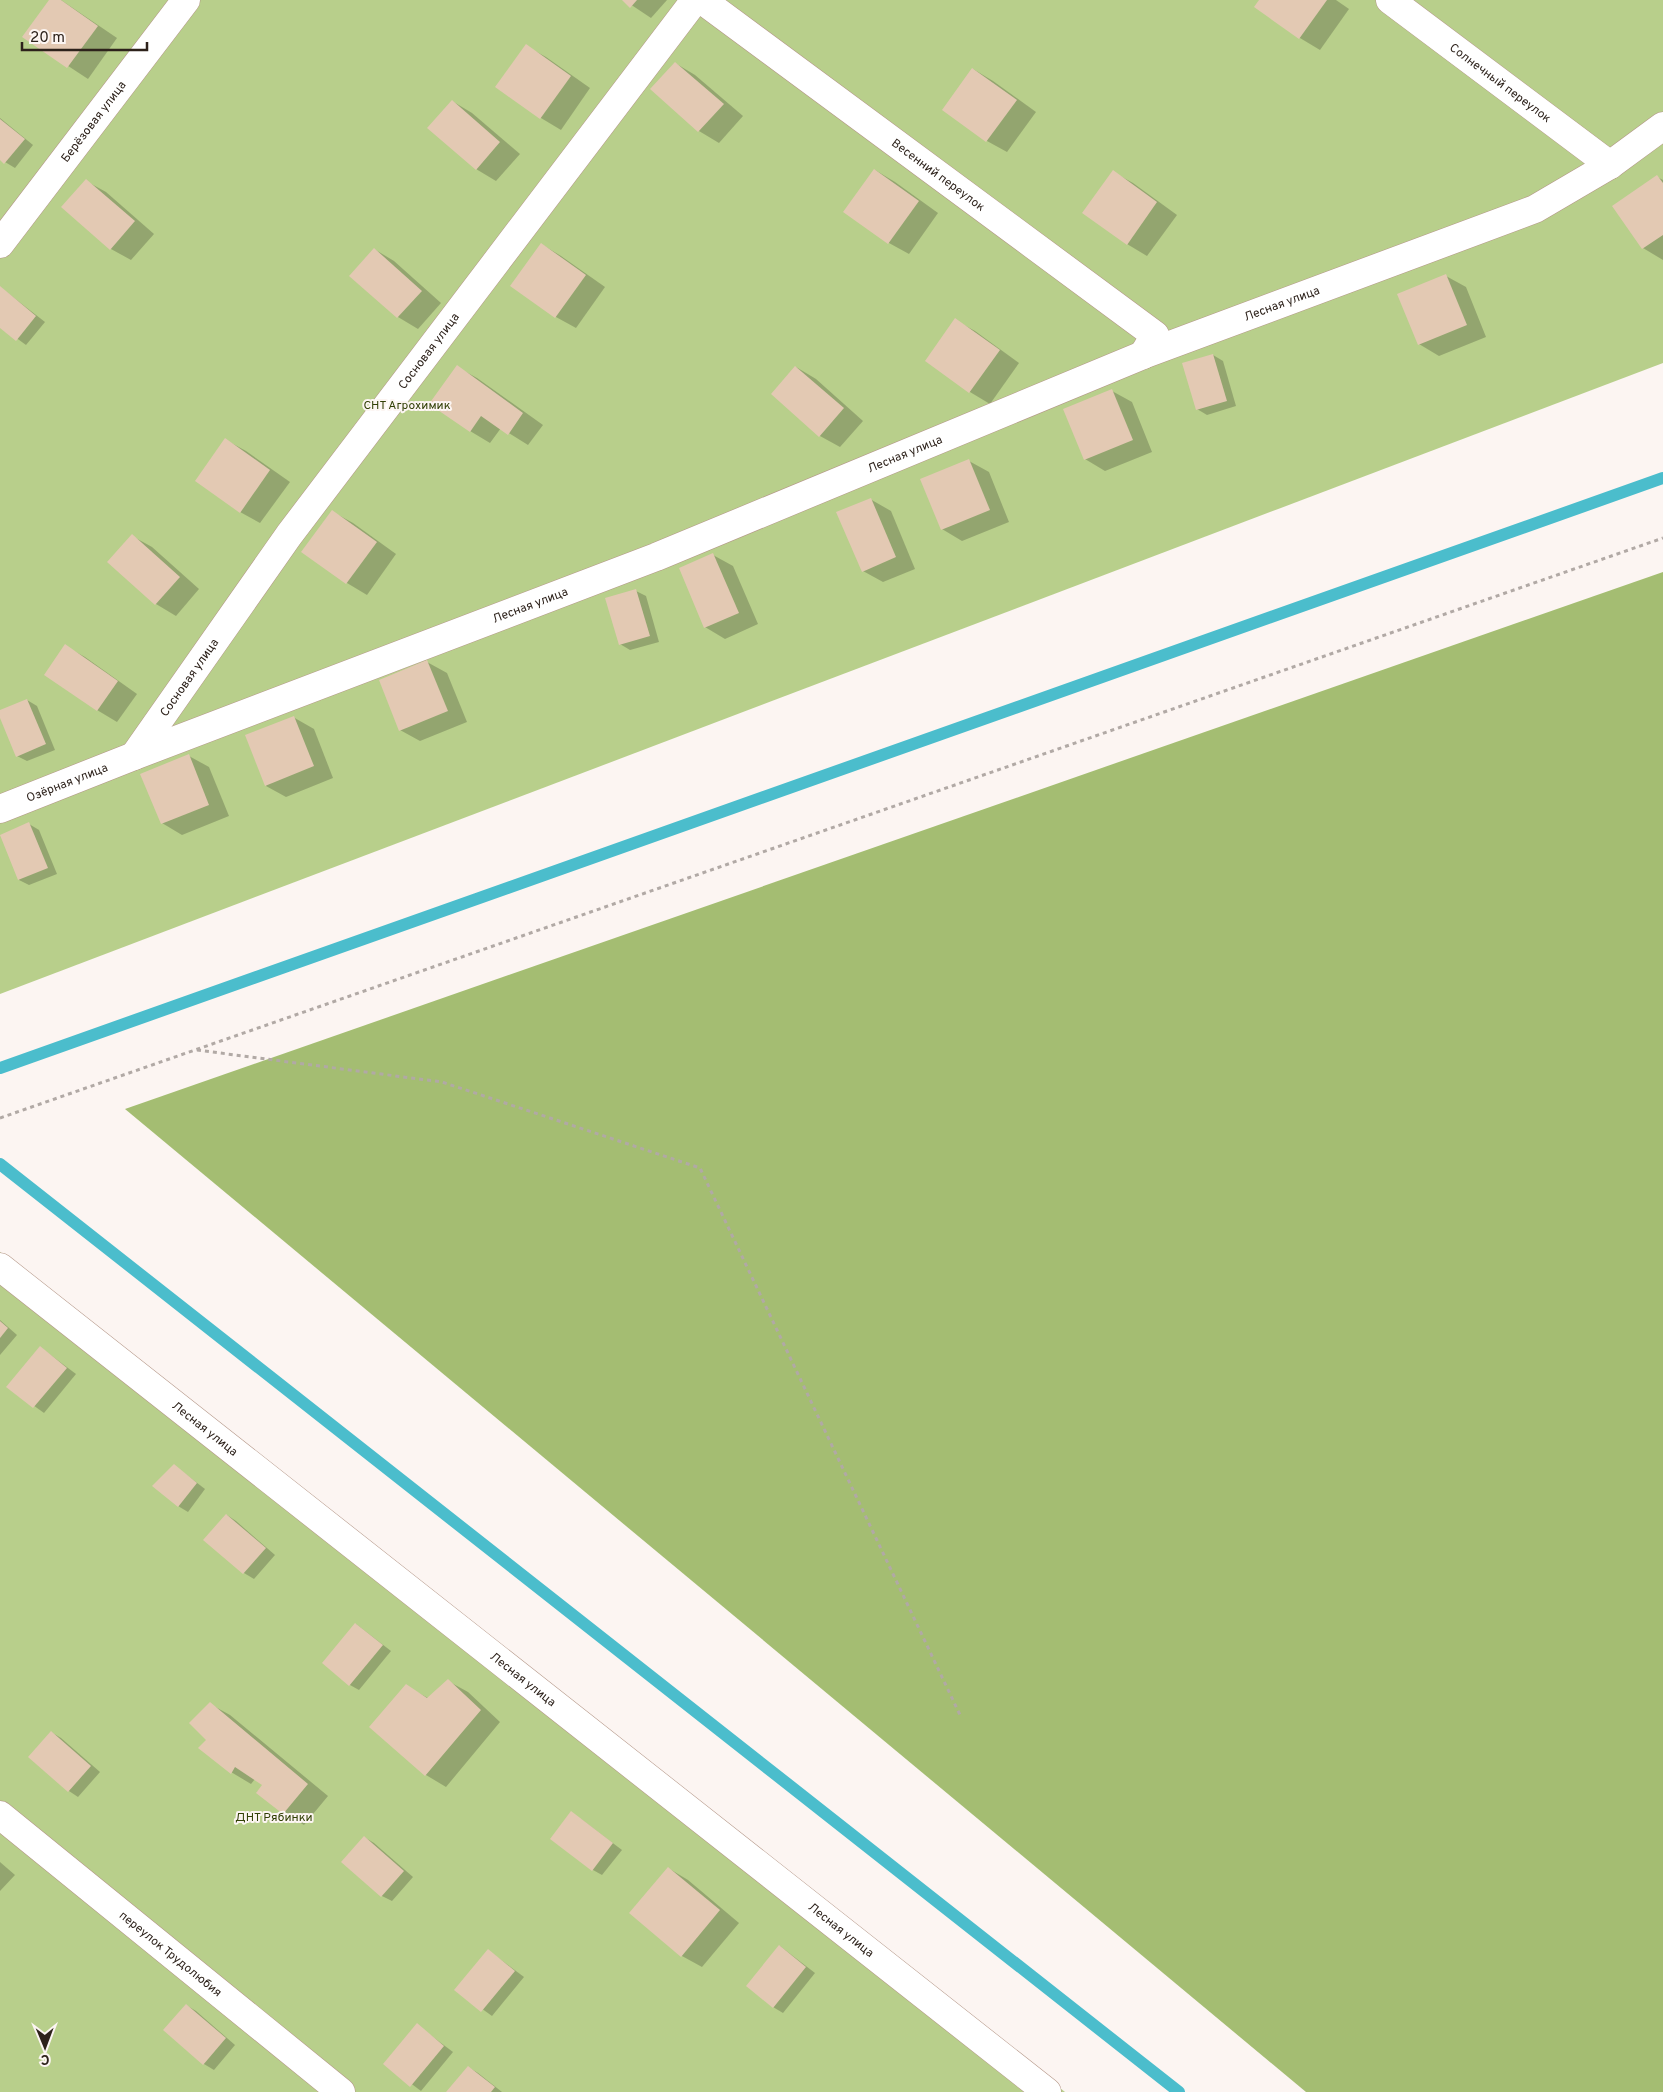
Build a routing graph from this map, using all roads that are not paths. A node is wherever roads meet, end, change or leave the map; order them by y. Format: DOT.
graph roads {
  1 [pos="186,0"];
  2 [pos="695,0"];
  3 [pos="702,0"];
  4 [pos="1390,0"];
  5 [pos="1663,126"];
  6 [pos="1610,165"];
  7 [pos="0,244"];
  8 [pos="1143,355"];
  9 [pos="134,756"];
  10 [pos="0,810"];
  11 [pos="0,1267"];
  12 [pos="0,1815"];
  13 [pos="341,2092"];
  14 [pos="1047,2092"];
  1 -- 7 [label="street, Берёзовая улица"];
  2 -- 9 [label="street, Сосновая улица"];
  3 -- 8 [label="street, Весенний переулок"];
  4 -- 6 [label="street, Солнечный переулок"];
  5 -- 6 [label="street, Лесная улица"];
  6 -- 8 [label="street, Лесная улица"];
  8 -- 9 [label="street, Лесная улица"];
  9 -- 10 [label="street, Озёрная улица"];
  11 -- 14 [label="street, Лесная улица"];
  12 -- 13 [label="street, переулок Трудолюбия"];
}
